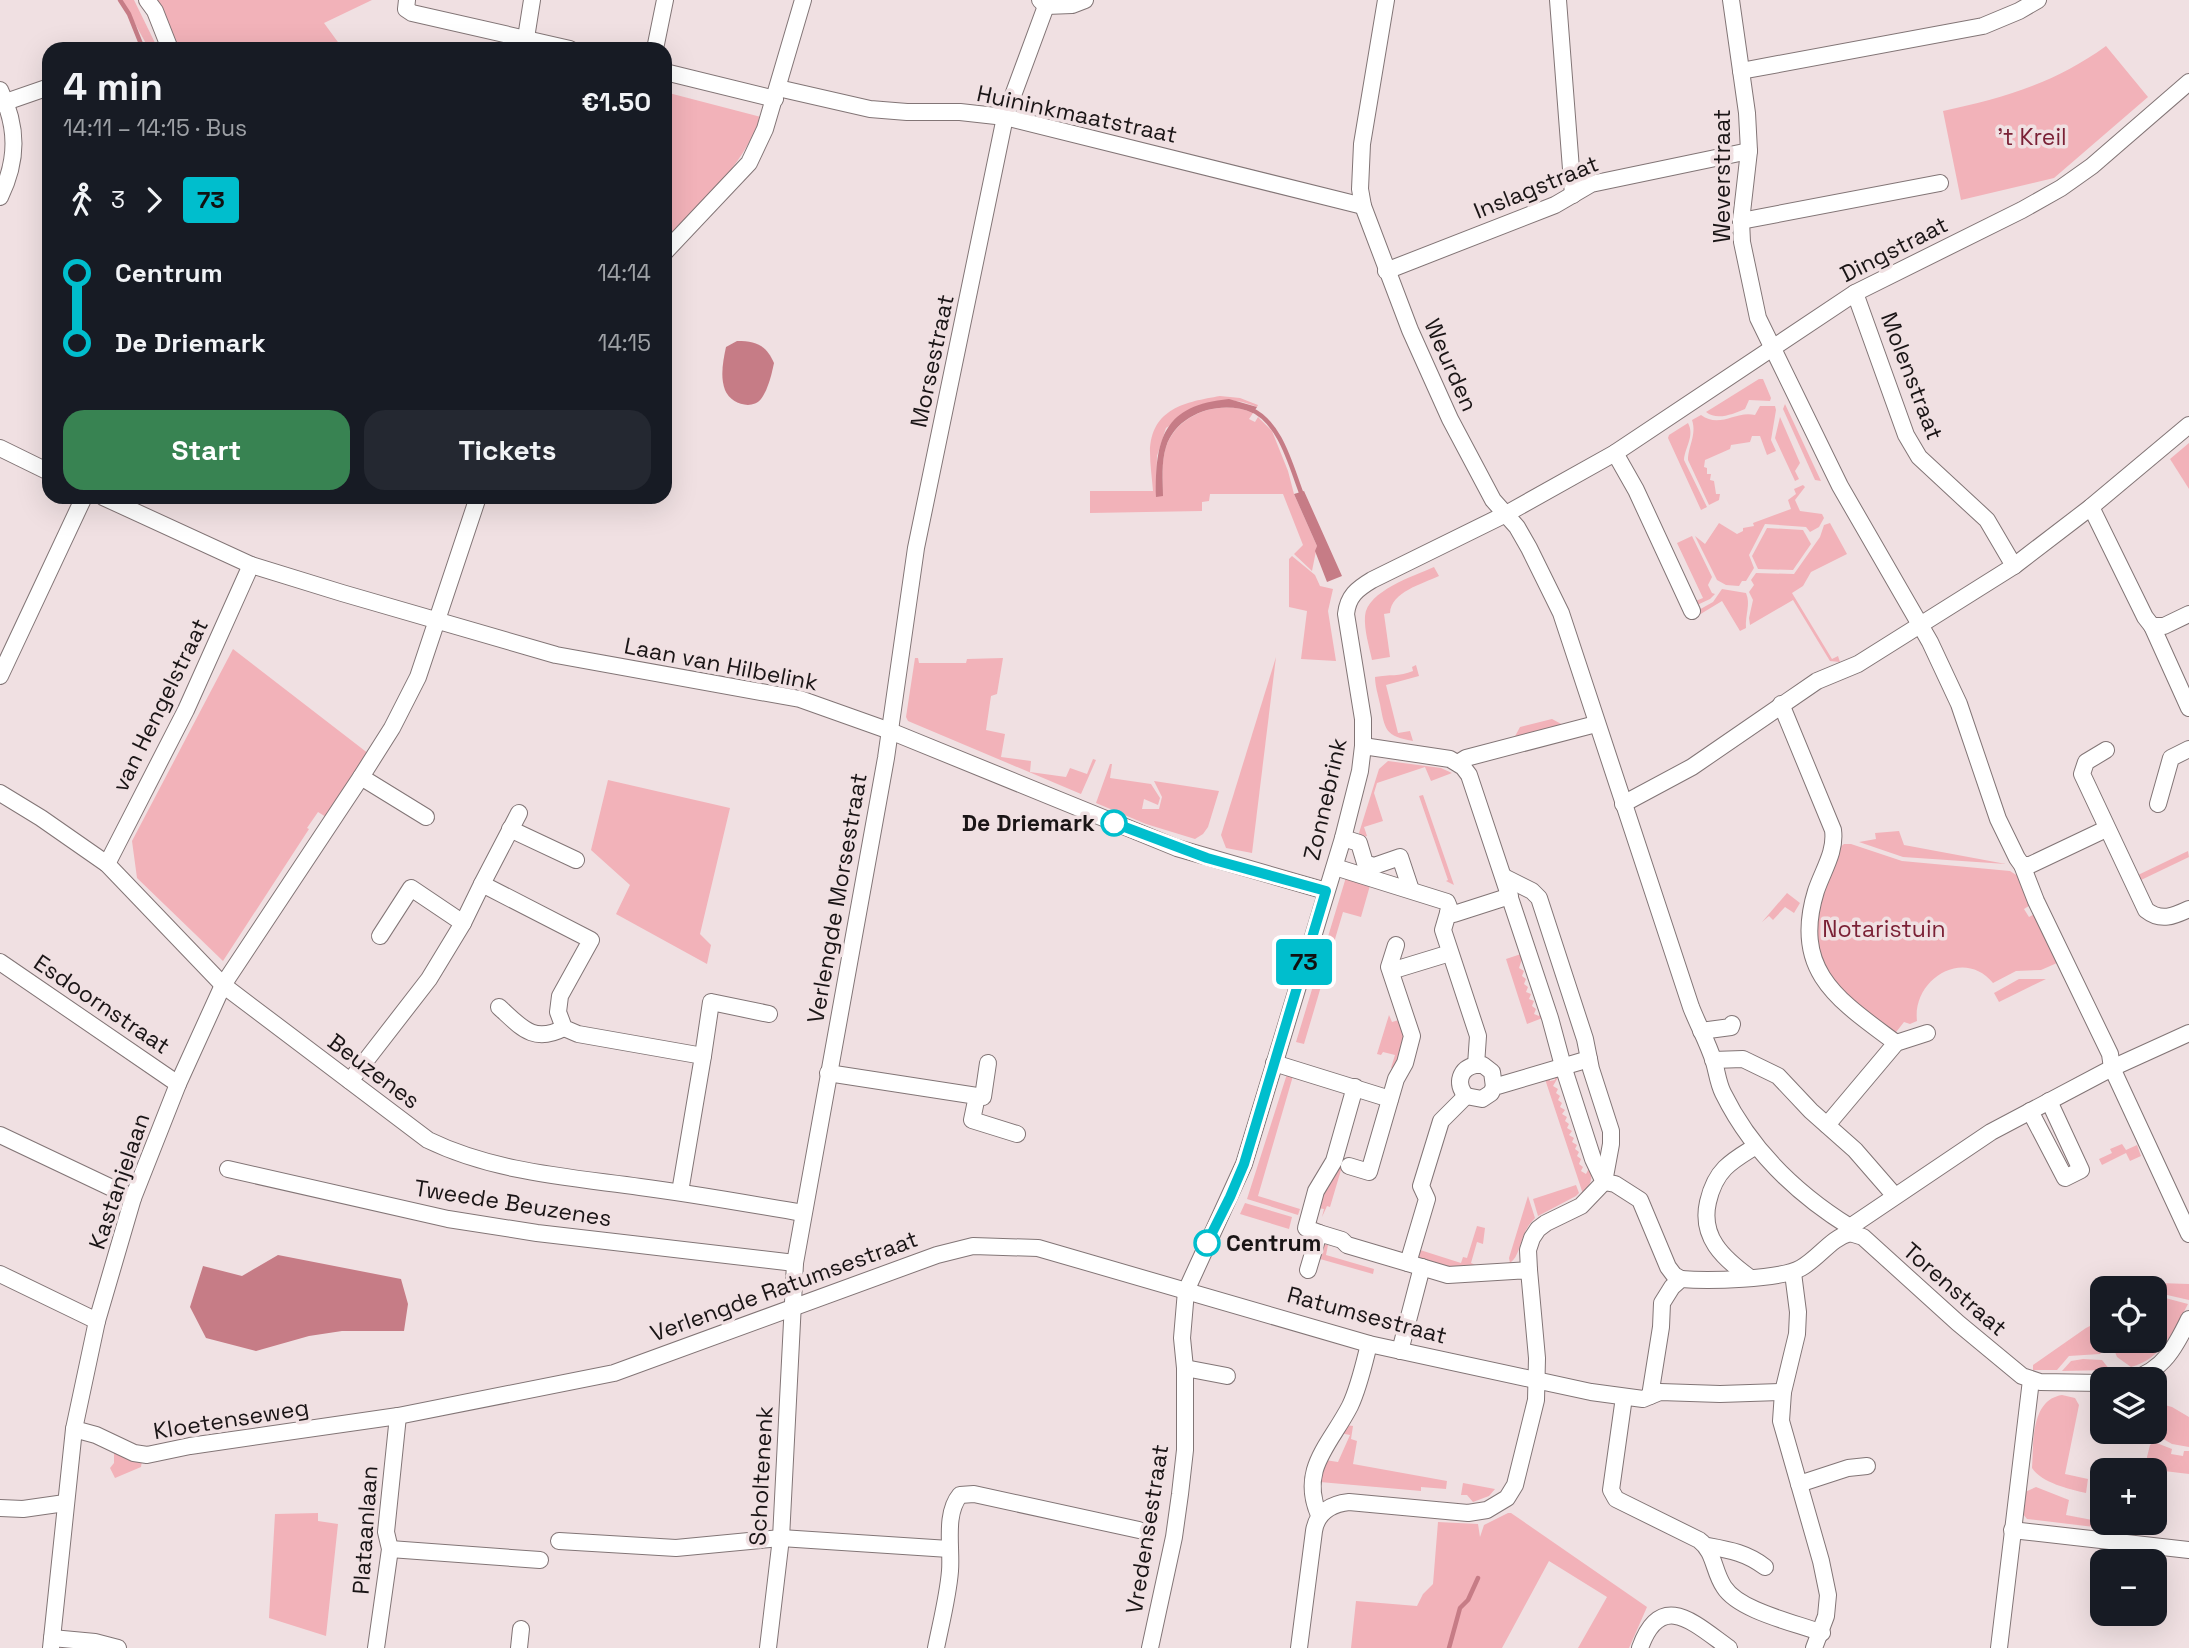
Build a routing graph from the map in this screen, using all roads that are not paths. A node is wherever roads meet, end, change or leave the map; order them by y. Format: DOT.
graph roads {
  1 [pos="146,0"];
  2 [pos="407,0"];
  3 [pos="532,0"];
  4 [pos="665,0"];
  5 [pos="803,0"];
  6 [pos="1085,0"];
  7 [pos="1386,0"];
  8 [pos="1558,0"];
  9 [pos="1731,0"];
  10 [pos="2038,0"];
  11 [pos="1043,3"];
  12 [pos="526,38"];
  13 [pos="167,42"];
  14 [pos="542,42"];
  15 [pos="656,42"];
  16 [pos="1741,71"];
  17 [pos="672,73"];
  18 [pos="2189,82"];
  19 [pos="42,89"];
  20 [pos="776,93"];
  21 [pos="2,99"];
  22 [pos="1004,117"];
  23 [pos="1749,151"];
  24 [pos="1940,183"];
  25 [pos="1573,195"];
  26 [pos="0,197"];
  27 [pos="1363,206"];
  28 [pos="1741,220"];
  29 [pos="672,244"];
  30 [pos="1386,271"];
  31 [pos="1856,293"];
  32 [pos="1772,348"];
  33 [pos="2189,425"];
  34 [pos="0,448"];
  35 [pos="1615,453"];
  36 [pos="42,469"];
  37 [pos="80,504"];
  38 [pos="118,504"];
  39 [pos="476,504"];
  40 [pos="2091,507"];
  41 [pos="1506,514"];
  42 [pos="251,565"];
  43 [pos="2014,566"];
  44 [pos="1692,611"];
  45 [pos="2189,614"];
  46 [pos="439,621"];
  47 [pos="1921,625"];
  48 [pos="2152,626"];
  49 [pos="0,676"];
  50 [pos="1781,704"];
  51 [pos="2189,708"];
  52 [pos="1596,724"];
  53 [pos="890,731"];
  54 [pos="1363,746"];
  55 [pos="2189,749"];
  56 [pos="2106,750"];
  57 [pos="1458,763"];
  58 [pos="361,777"];
  59 [pos="0,793"];
  60 [pos="1623,804"];
  61 [pos="2158,804"];
  62 [pos="519,813"];
  63 [pos="426,817"];
  64 [pos="510,829"];
  65 [pos="2106,829"];
  66 [pos="1343,838"];
  67 [pos="576,860"];
  68 [pos="107,864"];
  69 [pos="2022,864"];
  70 [pos="1335,867"];
  71 [pos="1504,877"];
  72 [pos="482,884"];
  73 [pos="1411,890"];
  74 [pos="1326,891"];
  75 [pos="1510,896"];
  76 [pos="2189,909"];
  77 [pos="1447,917"];
  78 [pos="463,923"];
  79 [pos="380,936"];
  80 [pos="1396,945"];
  81 [pos="1450,953"];
  82 [pos="0,962"];
  83 [pos="1391,971"];
  84 [pos="223,985"];
  85 [pos="499,1007"];
  86 [pos="769,1014"];
  87 [pos="1732,1024"];
  88 [pos="564,1028"];
  89 [pos="1701,1031"];
  90 [pos="1927,1033"];
  91 [pos="2189,1033"];
  92 [pos="1896,1043"];
  93 [pos="703,1056"];
  94 [pos="1589,1059"];
  95 [pos="1713,1060"];
  96 [pos="988,1063"];
  97 [pos="1274,1063"];
  98 [pos="1476,1065"];
  99 [pos="1563,1066"];
  100 [pos="2112,1068"];
  101 [pos="828,1073"];
  102 [pos="350,1081"];
  103 [pos="178,1084"];
  104 [pos="1355,1087"];
  105 [pos="1494,1087"];
  106 [pos="977,1096"];
  107 [pos="1466,1096"];
  108 [pos="1390,1099"];
  109 [pos="2049,1101"];
  110 [pos="2030,1111"];
  111 [pos="1827,1125"];
  112 [pos="1017,1133"];
  113 [pos="0,1135"];
  114 [pos="1756,1146"];
  115 [pos="1349,1166"];
  116 [pos="228,1169"];
  117 [pos="1604,1182"];
  118 [pos="680,1192"];
  119 [pos="1895,1196"];
  120 [pos="133,1198"];
  121 [pos="803,1213"];
  122 [pos="1312,1230"];
  123 [pos="1850,1230"];
  124 [pos="2189,1234"];
  125 [pos="795,1263"];
  126 [pos="1415,1265"];
  127 [pos="1307,1270"];
  128 [pos="1529,1270"];
  129 [pos="1793,1273"];
  130 [pos="0,1274"];
  131 [pos="1749,1277"];
  132 [pos="1681,1279"];
  133 [pos="1186,1290"];
  134 [pos="793,1306"];
  135 [pos="2189,1319"];
  136 [pos="97,1321"];
  137 [pos="1370,1344"];
  138 [pos="1400,1351"];
  139 [pos="1776,1352"];
  140 [pos="1794,1352"];
  141 [pos="1185,1367"];
  142 [pos="2156,1367"];
  143 [pos="1227,1376"];
  144 [pos="1538,1379"];
  145 [pos="2031,1380"];
  146 [pos="2090,1382"];
  147 [pos="1783,1392"];
  148 [pos="1650,1396"];
  149 [pos="1625,1397"];
  150 [pos="398,1416"];
  151 [pos="74,1429"];
  152 [pos="1867,1466"];
  153 [pos="1799,1484"];
  154 [pos="65,1503"];
  155 [pos="0,1508"];
  156 [pos="1319,1515"];
  157 [pos="1139,1530"];
  158 [pos="2012,1530"];
  159 [pos="781,1538"];
  160 [pos="559,1541"];
  161 [pos="1708,1546"];
  162 [pos="390,1549"];
  163 [pos="949,1549"];
  164 [pos="2189,1550"];
  165 [pos="540,1560"];
  166 [pos="1765,1567"];
  167 [pos="521,1629"];
  168 [pos="1822,1633"];
  169 [pos="51,1643"];
  170 [pos="118,1648"];
  171 [pos="376,1648"];
  172 [pos="519,1648"];
  173 [pos="768,1648"];
  174 [pos="936,1648"];
  175 [pos="1150,1648"];
  176 [pos="1300,1648"];
  177 [pos="1640,1648"];
  178 [pos="1730,1648"];
  179 [pos="1814,1648"];
  180 [pos="1999,1648"];
  1 -- 13 [label="street"];
  2 -- 12 [label="street"];
  3 -- 12 [label="street"];
  4 -- 15 [label="street"];
  5 -- 20 [label="street"];
  6 -- 11 [label="street"];
  7 -- 27 [label="street, Weurden"];
  8 -- 25 [label="street"];
  9 -- 16 [label="street, Weverstraat"];
  10 -- 16 [label="street"];
  11 -- 22 [label="street, Morsestraat"];
  12 -- 14 [label="street"];
  16 -- 23 [label="street, Weverstraat"];
  17 -- 20 [label="street, Huininkmaatstraat"];
  18 -- 31 [label="street, Dingstraat"];
  19 -- 21 [label="street"];
  20 -- 22 [label="street, Huininkmaatstraat"];
  20 -- 29 [label="street"];
  21 -- 26 [label="street"];
  22 -- 27 [label="street, Huininkmaatstraat"];
  22 -- 53 [label="street, Morsestraat"];
  23 -- 25 [label="street, Inslagstraat"];
  23 -- 28 [label="street, Weverstraat"];
  24 -- 28 [label="street"];
  25 -- 30 [label="street, Inslagstraat"];
  27 -- 30 [label="street, Weurden"];
  28 -- 32 [label="street, Weverstraat"];
  30 -- 41 [label="street, Weurden"];
  31 -- 32 [label="street, Dingstraat"];
  31 -- 43 [label="street, Molenstraat"];
  32 -- 35 [label="street, Dingstraat"];
  32 -- 47 [label="street, Weverstraat"];
  33 -- 40 [label="street"];
  34 -- 36 [label="street"];
  35 -- 41 [label="street, Dingstraat"];
  35 -- 44 [label="street"];
  37 -- 49 [label="street"];
  38 -- 42 [label="street, Laan van Hilbelink"];
  39 -- 46 [label="street, Kastanjelaan"];
  40 -- 43 [label="street"];
  40 -- 48 [label="street"];
  41 -- 52 [label="street, Weurden"];
  41 -- 54 [label="street, Zonnebrink"];
  42 -- 46 [label="street, Laan van Hilbelink"];
  42 -- 68 [label="street, van Hengelstraat"];
  43 -- 47 [label="street"];
  45 -- 48 [label="street"];
  46 -- 53 [label="street, Laan van Hilbelink"];
  46 -- 58 [label="street, Kastanjelaan"];
  47 -- 50 [label="street"];
  47 -- 69 [label="street, Weverstraat"];
  48 -- 51 [label="street"];
  50 -- 60 [label="street"];
  50 -- 92 [label="street"];
  52 -- 57 [label="street"];
  52 -- 60 [label="street, Weurden"];
  53 -- 74 [label="street, Laan van Hilbelink"];
  53 -- 101 [label="street, Verlengde Morsestraat"];
  54 -- 57 [label="street"];
  54 -- 66 [label="street, Zonnebrink"];
  55 -- 61 [label="street"];
  56 -- 65 [label="street"];
  57 -- 71 [label="street"];
  58 -- 63 [label="street"];
  58 -- 84 [label="street, Kastanjelaan"];
  59 -- 68 [label="street, Beuzenes"];
  60 -- 89 [label="street, Weurden"];
  62 -- 64 [label="street"];
  64 -- 67 [label="street"];
  64 -- 72 [label="street"];
  65 -- 69 [label="street"];
  65 -- 76 [label="street"];
  66 -- 70 [label="street, Zonnebrink"];
  66 -- 73 [label="street"];
  68 -- 84 [label="street, Beuzenes"];
  69 -- 100 [label="street, Weverstraat"];
  70 -- 73 [label="street"];
  70 -- 74 [label="street, Zonnebrink"];
  71 -- 75 [label="street"];
  71 -- 94 [label="street"];
  72 -- 78 [label="street"];
  72 -- 88 [label="street"];
  73 -- 77 [label="street"];
  74 -- 97 [label="street, Zonnebrink"];
  75 -- 77 [label="street"];
  75 -- 99 [label="street"];
  77 -- 81 [label="street"];
  78 -- 79 [label="street"];
  78 -- 102 [label="street"];
  80 -- 83 [label="street"];
  81 -- 83 [label="street"];
  81 -- 98 [label="street"];
  82 -- 103 [label="street, Esdoornstraat"];
  83 -- 108 [label="street"];
  84 -- 102 [label="street, Beuzenes"];
  84 -- 103 [label="street, Kastanjelaan"];
  85 -- 88 [label="street"];
  86 -- 93 [label="street"];
  87 -- 89 [label="street"];
  88 -- 93 [label="street"];
  89 -- 95 [label="street, Torenstraat"];
  90 -- 92 [label="street"];
  91 -- 100 [label="street"];
  92 -- 111 [label="street"];
  93 -- 118 [label="street"];
  94 -- 99 [label="street"];
  94 -- 117 [label="street"];
  95 -- 111 [label="street"];
  95 -- 114 [label="street, Torenstraat"];
  96 -- 106 [label="street"];
  97 -- 104 [label="street"];
  97 -- 133 [label="street, Zonnebrink"];
  98 -- 105 [label="street"];
  98 -- 107 [label="street"];
  99 -- 105 [label="street"];
  99 -- 117 [label="street"];
  100 -- 109 [label="street"];
  100 -- 124 [label="street, Weverstraat"];
  101 -- 106 [label="street"];
  101 -- 121 [label="street, Verlengde Morsestraat"];
  102 -- 118 [label="street, Beuzenes"];
  103 -- 120 [label="street, Kastanjelaan"];
  104 -- 108 [label="street"];
  104 -- 122 [label="street, Ratumsestraat"];
  105 -- 107 [label="street"];
  106 -- 112 [label="street"];
  107 -- 126 [label="street"];
  108 -- 115 [label="street"];
  109 -- 110 [label="street"];
  109 -- 110 [label="street"];
  110 -- 119 [label="street"];
  111 -- 119 [label="street"];
  113 -- 120 [label="street"];
  114 -- 123 [label="street, Torenstraat"];
  114 -- 131 [label="street"];
  116 -- 125 [label="street, Tweede Beuzenes"];
  117 -- 128 [label="street"];
  117 -- 132 [label="street"];
  118 -- 121 [label="street, Beuzenes"];
  119 -- 123 [label="street"];
  120 -- 136 [label="street, Kastanjelaan"];
  121 -- 125 [label="street, Verlengde Morsestraat"];
  122 -- 126 [label="street"];
  122 -- 127 [label="street, Ratumsestraat"];
  123 -- 129 [label="street"];
  123 -- 145 [label="street, Torenstraat"];
  125 -- 134 [label="street, Verlengde Morsestraat"];
  126 -- 128 [label="street"];
  126 -- 138 [label="street"];
  128 -- 144 [label="street"];
  129 -- 131 [label="street"];
  129 -- 140 [label="street"];
  130 -- 136 [label="street"];
  131 -- 132 [label="street"];
  132 -- 148 [label="street"];
  133 -- 134 [label="street, Verlengde Ratumsestraat"];
  133 -- 137 [label="street, Ratumsestraat"];
  133 -- 141 [label="street, Vredensestraat"];
  134 -- 150 [label="street, Verlengde Ratumsestraat"];
  134 -- 159 [label="street, Scholtenenk"];
  135 -- 142 [label="street"];
  136 -- 151 [label="street, Kastanjelaan"];
  137 -- 138 [label="street, Ratumsestraat"];
  137 -- 156 [label="street"];
  138 -- 144 [label="street, Ratumsestraat"];
  139 -- 140 [label="street"];
  140 -- 147 [label="street"];
  141 -- 143 [label="street"];
  141 -- 175 [label="street, Vredensestraat"];
  144 -- 149 [label="street, Ratumsestraat"];
  144 -- 156 [label="street"];
  145 -- 146 [label="street"];
  145 -- 158 [label="street"];
  147 -- 148 [label="street, Ratumsestraat"];
  147 -- 153 [label="street"];
  148 -- 149 [label="street, Ratumsestraat"];
  149 -- 161 [label="street"];
  150 -- 151 [label="street, Kloetenseweg"];
  150 -- 162 [label="street, Plataanlaan"];
  151 -- 154 [label="street, Kastanjelaan"];
  152 -- 153 [label="street"];
  153 -- 168 [label="street"];
  154 -- 155 [label="street"];
  154 -- 169 [label="street, Kastanjelaan"];
  156 -- 176 [label="street"];
  157 -- 163 [label="street"];
  158 -- 164 [label="street"];
  158 -- 180 [label="street"];
  159 -- 160 [label="street"];
  159 -- 163 [label="street"];
  159 -- 173 [label="street, Scholtenenk"];
  161 -- 166 [label="street"];
  161 -- 168 [label="street"];
  162 -- 165 [label="street"];
  162 -- 171 [label="street, Plataanlaan"];
  163 -- 174 [label="street"];
  167 -- 172 [label="street"];
  168 -- 179 [label="street"];
  169 -- 170 [label="street"];
  177 -- 178 [label="street"];
}
